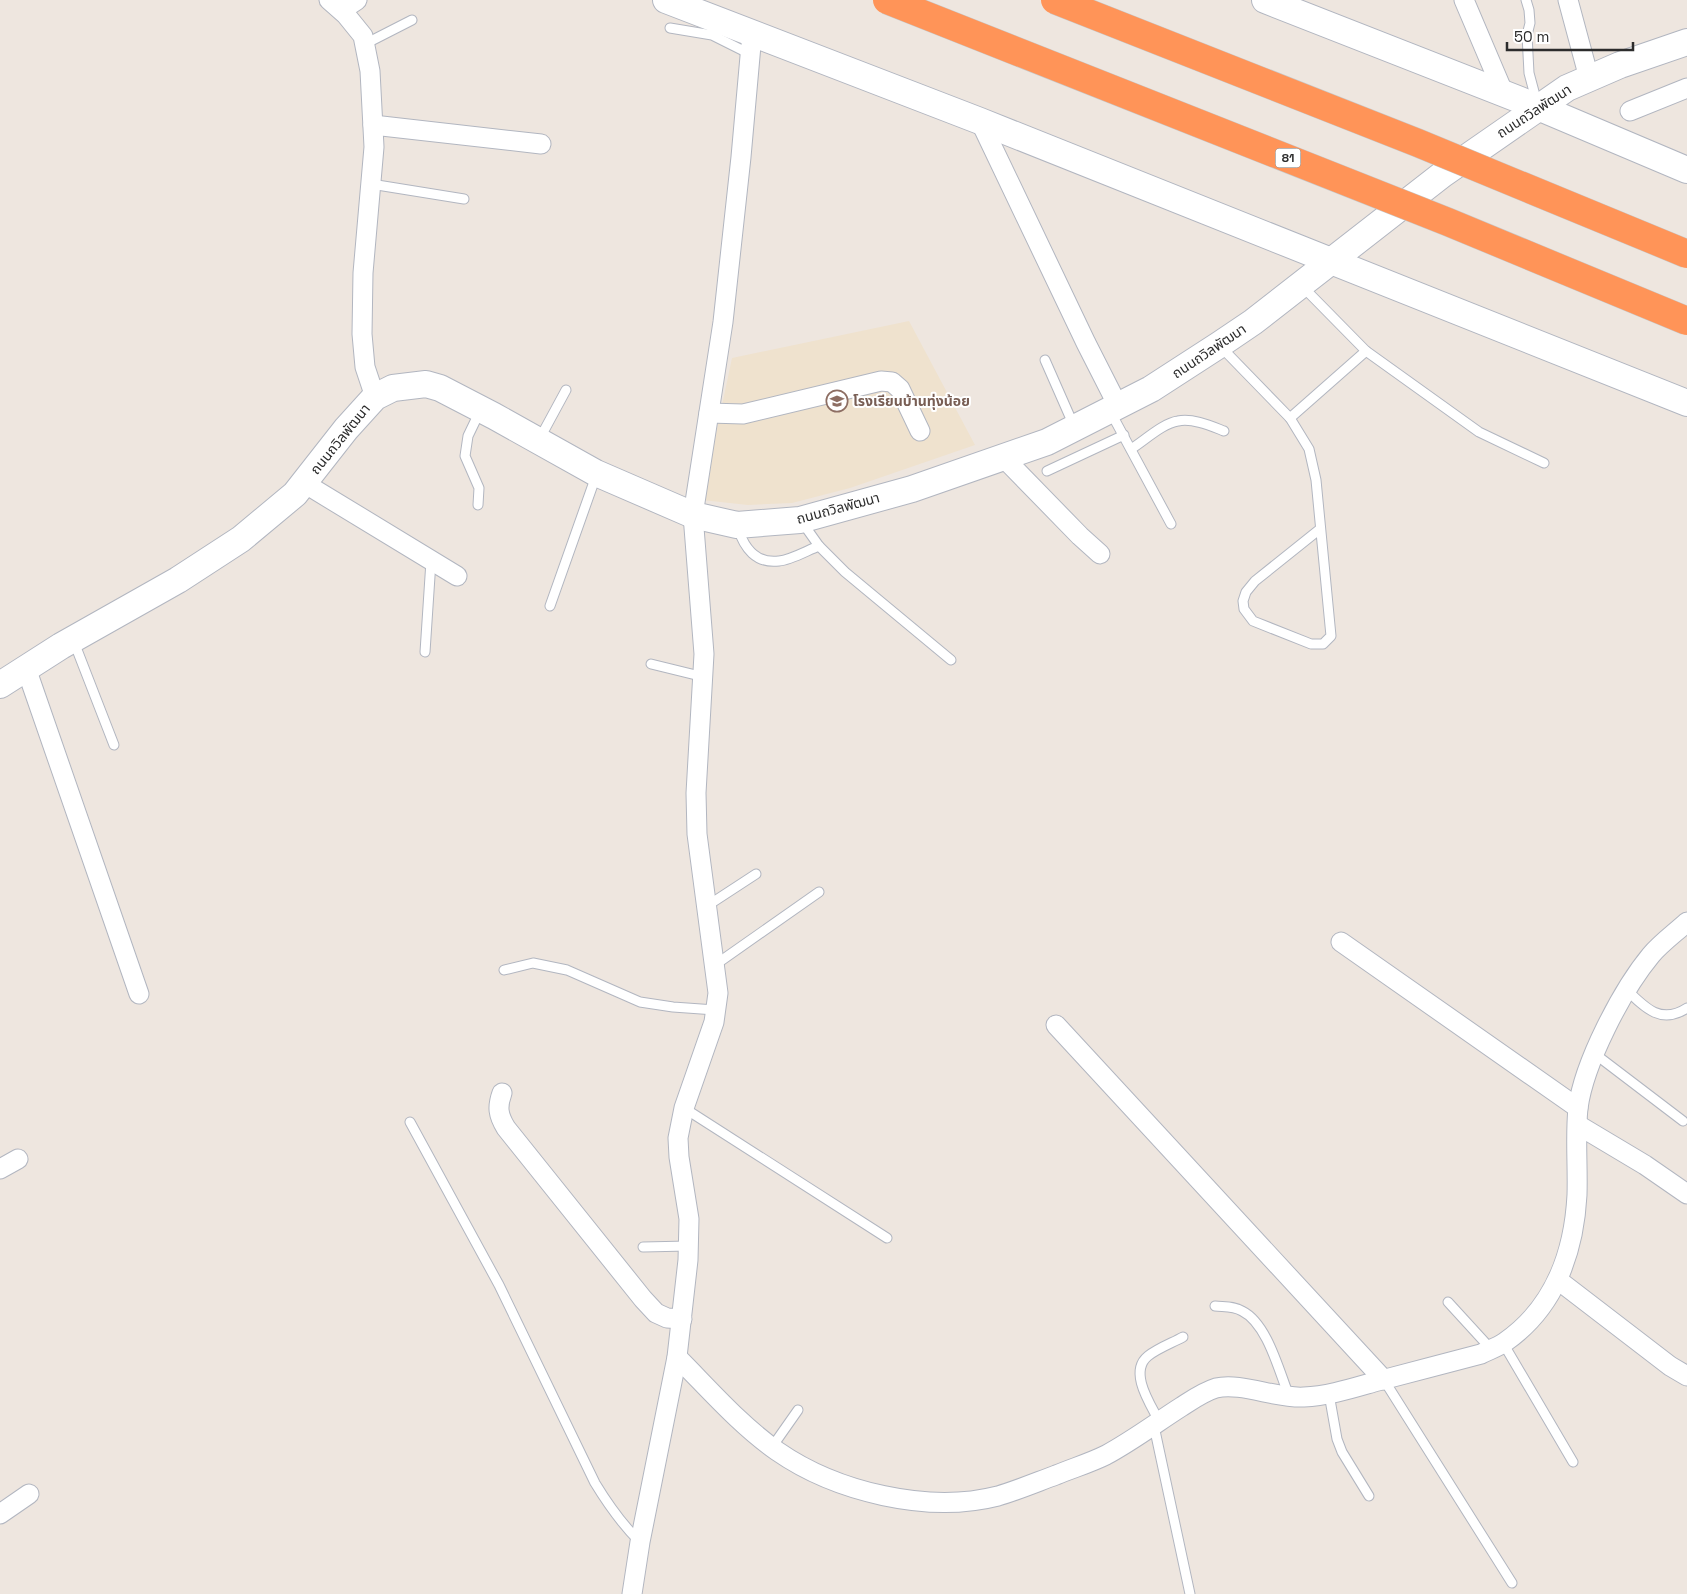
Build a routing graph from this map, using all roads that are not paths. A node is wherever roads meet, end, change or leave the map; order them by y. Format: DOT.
graph roads {
  1 [pos="666,0"];
  2 [pos="887,0"];
  3 [pos="1056,0"];
  4 [pos="1265,0"];
  5 [pos="1464,0"];
  6 [pos="1526,0"];
  7 [pos="1568,0"];
  8 [pos="343,3"];
  9 [pos="412,20"];
  10 [pos="670,28"];
  11 [pos="1687,42"];
  12 [pos="364,44"];
  13 [pos="751,44"];
  14 [pos="1589,78"];
  15 [pos="1687,88"];
  16 [pos="1504,94"];
  17 [pos="1538,107"];
  18 [pos="1630,111"];
  19 [pos="980,121"];
  20 [pos="373,125"];
  21 [pos="541,144"];
  22 [pos="1687,170"];
  23 [pos="371,184"];
  24 [pos="464,199"];
  25 [pos="1687,254"];
  26 [pos="1331,261"];
  27 [pos="1301,285"];
  28 [pos="1687,321"];
  29 [pos="1220,345"];
  30 [pos="1366,351"];
  31 [pos="1045,360"];
  32 [pos="566,390"];
  33 [pos="375,396"];
  34 [pos="1687,403"];
  35 [pos="481,409"];
  36 [pos="1114,409"];
  37 [pos="709,413"];
  38 [pos="1290,418"];
  39 [pos="1075,428"];
  40 [pos="920,431"];
  41 [pos="1224,431"];
  42 [pos="1124,435"];
  43 [pos="538,441"];
  44 [pos="1131,449"];
  45 [pos="1003,457"];
  46 [pos="1544,463"];
  47 [pos="1047,471"];
  48 [pos="596,473"];
  49 [pos="304,483"];
  50 [pos="478,505"];
  51 [pos="693,515"];
  52 [pos="800,520"];
  53 [pos="1171,524"];
  54 [pos="737,525"];
  55 [pos="1320,529"];
  56 [pos="819,546"];
  57 [pos="1100,554"];
  58 [pos="432,561"];
  59 [pos="457,576"];
  60 [pos="550,606"];
  61 [pos="73,639"];
  62 [pos="425,652"];
  63 [pos="951,660"];
  64 [pos="651,664"];
  65 [pos="26,668"];
  66 [pos="704,676"];
  67 [pos="0,685"];
  68 [pos="114,744"];
  69 [pos="756,874"];
  70 [pos="819,892"];
  71 [pos="707,906"];
  72 [pos="1687,922"];
  73 [pos="1341,942"];
  74 [pos="715,965"];
  75 [pos="504,970"];
  76 [pos="1626,989"];
  77 [pos="139,994"];
  78 [pos="1687,1008"];
  79 [pos="715,1010"];
  80 [pos="1056,1025"];
  81 [pos="1595,1054"];
  82 [pos="502,1092"];
  83 [pos="684,1108"];
  84 [pos="1578,1117"];
  85 [pos="1683,1121"];
  86 [pos="410,1122"];
  87 [pos="18,1159"];
  88 [pos="0,1169"];
  89 [pos="1687,1194"];
  90 [pos="887,1238"];
  91 [pos="688,1246"];
  92 [pos="643,1247"];
  93 [pos="1558,1280"];
  94 [pos="1448,1302"];
  95 [pos="1215,1306"];
  96 [pos="682,1319"];
  97 [pos="1183,1336"];
  98 [pos="1497,1346"];
  99 [pos="677,1357"];
  100 [pos="1687,1376"];
  101 [pos="1384,1380"];
  102 [pos="1329,1394"];
  103 [pos="1289,1397"];
  104 [pos="798,1410"];
  105 [pos="1156,1424"];
  106 [pos="772,1447"];
  107 [pos="1573,1462"];
  108 [pos="28,1494"];
  109 [pos="1369,1496"];
  110 [pos="0,1514"];
  111 [pos="640,1542"];
  112 [pos="1512,1583"];
  113 [pos="632,1594"];
  114 [pos="1190,1594"];
  1 -- 13 [label="street"];
  2 -- 28 [label="highway, 81, bridge"];
  3 -- 25 [label="highway, bridge"];
  4 -- 16 [label="street"];
  5 -- 16 [label="street"];
  6 -- 17 [label="lane"];
  7 -- 14 [label="street"];
  8 -- 12 [label="street"];
  9 -- 12 [label="lane"];
  10 -- 13 [label="lane"];
  11 -- 14 [label="street, ถนนถวิลพัฒนา"];
  12 -- 20 [label="street"];
  13 -- 19 [label="street"];
  13 -- 37 [label="street"];
  14 -- 17 [label="street, ถนนถวิลพัฒนา"];
  15 -- 18 [label="street"];
  16 -- 17 [label="street"];
  17 -- 22 [label="street"];
  17 -- 26 [label="street, ถนนถวิลพัฒนา"];
  19 -- 26 [label="street"];
  19 -- 36 [label="street"];
  20 -- 21 [label="street"];
  20 -- 23 [label="street"];
  23 -- 24 [label="lane"];
  23 -- 33 [label="street"];
  26 -- 27 [label="street, ถนนถวิลพัฒนา"];
  26 -- 34 [label="street"];
  27 -- 29 [label="street, ถนนถวิลพัฒนา"];
  27 -- 30 [label="lane"];
  29 -- 36 [label="street, ถนนถวิลพัฒนา"];
  29 -- 38 [label="lane"];
  30 -- 38 [label="lane"];
  30 -- 46 [label="lane"];
  31 -- 39 [label="lane"];
  32 -- 43 [label="lane"];
  33 -- 35 [label="street, ถนนถวิลพัฒนา"];
  33 -- 49 [label="street, ถนนถวิลพัฒนา"];
  35 -- 43 [label="street, ถนนถวิลพัฒนา"];
  35 -- 50 [label="lane"];
  36 -- 39 [label="street, ถนนถวิลพัฒนา"];
  36 -- 42 [label="lane"];
  37 -- 40 [label="street"];
  37 -- 51 [label="street"];
  38 -- 55 [label="lane"];
  39 -- 45 [label="street, ถนนถวิลพัฒนา"];
  41 -- 44 [label="lane"];
  42 -- 44 [label="lane"];
  42 -- 47 [label="lane"];
  43 -- 48 [label="street, ถนนถวิลพัฒนา"];
  44 -- 53 [label="lane"];
  45 -- 52 [label="street, ถนนถวิลพัฒนา"];
  45 -- 57 [label="street"];
  48 -- 51 [label="street, ถนนถวิลพัฒนา"];
  48 -- 60 [label="lane"];
  49 -- 58 [label="street"];
  49 -- 61 [label="street, ถนนถวิลพัฒนา"];
  51 -- 54 [label="street, ถนนถวิลพัฒนา"];
  51 -- 66 [label="street"];
  52 -- 54 [label="street, ถนนถวิลพัฒนา"];
  52 -- 56 [label="lane"];
  54 -- 56 [label="lane"];
  55 -- 55 [label="lane"];
  56 -- 63 [label="lane"];
  58 -- 59 [label="street"];
  58 -- 62 [label="lane"];
  61 -- 65 [label="street, ถนนถวิลพัฒนา"];
  61 -- 68 [label="lane"];
  64 -- 66 [label="lane"];
  65 -- 67 [label="street, ถนนถวิลพัฒนา"];
  65 -- 77 [label="street"];
  66 -- 71 [label="street"];
  69 -- 71 [label="lane"];
  70 -- 74 [label="lane"];
  71 -- 74 [label="street"];
  72 -- 76 [label="street"];
  73 -- 84 [label="street"];
  74 -- 79 [label="street"];
  75 -- 79 [label="lane"];
  76 -- 78 [label="lane"];
  76 -- 81 [label="street"];
  79 -- 83 [label="street"];
  80 -- 101 [label="street"];
  81 -- 84 [label="street"];
  81 -- 85 [label="lane"];
  82 -- 96 [label="street"];
  83 -- 90 [label="lane"];
  83 -- 91 [label="street"];
  84 -- 89 [label="street"];
  84 -- 93 [label="street"];
  86 -- 111 [label="lane"];
  87 -- 88 [label="street"];
  91 -- 92 [label="lane"];
  91 -- 96 [label="street"];
  93 -- 98 [label="street"];
  93 -- 100 [label="street"];
  94 -- 98 [label="lane"];
  95 -- 103 [label="lane"];
  96 -- 99 [label="street"];
  97 -- 105 [label="lane"];
  98 -- 101 [label="street"];
  98 -- 107 [label="lane"];
  99 -- 106 [label="street"];
  99 -- 111 [label="street"];
  101 -- 102 [label="street"];
  101 -- 112 [label="lane"];
  102 -- 103 [label="street"];
  102 -- 109 [label="lane"];
  103 -- 105 [label="street"];
  104 -- 106 [label="lane"];
  105 -- 106 [label="street"];
  105 -- 114 [label="lane"];
  108 -- 110 [label="street"];
  111 -- 113 [label="street"];
}
